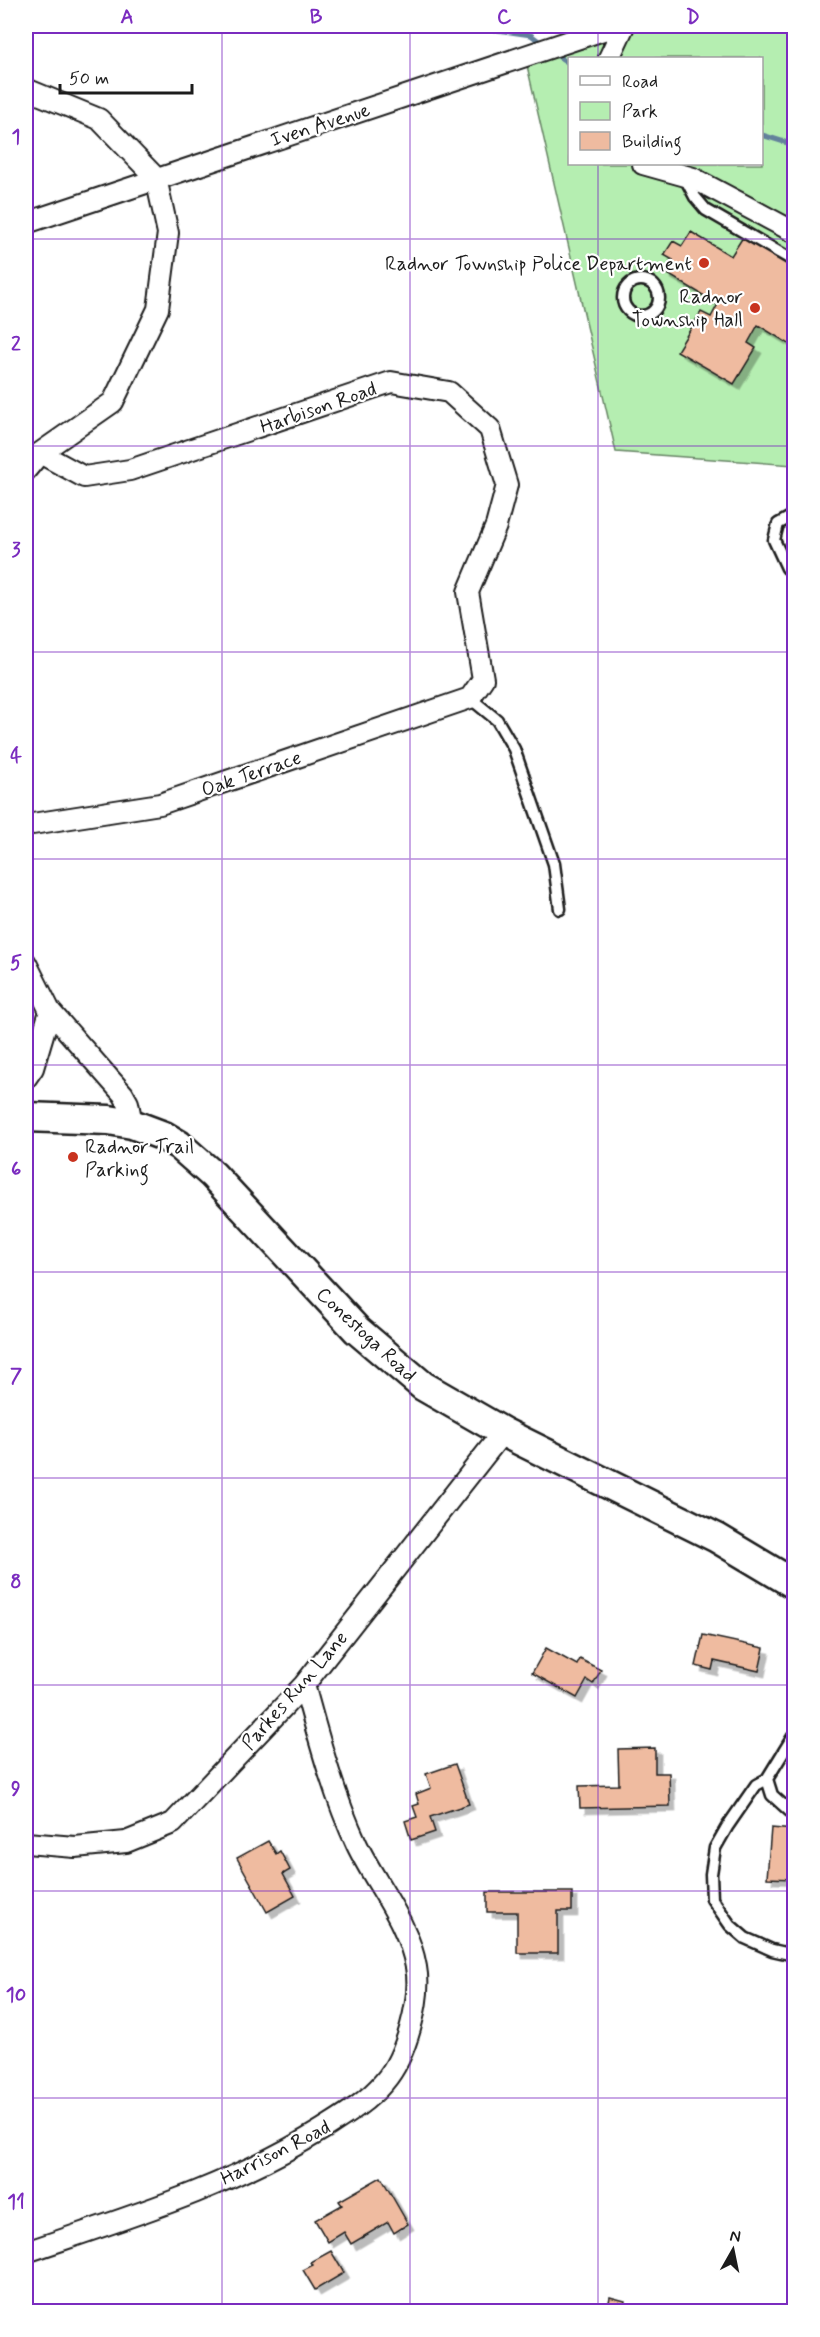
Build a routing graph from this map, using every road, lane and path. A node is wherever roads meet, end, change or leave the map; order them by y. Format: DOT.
graph roads {
  1 [pos="615,26"];
  2 [pos="624,26"];
  3 [pos="609,57"];
  4 [pos="26,89"];
  5 [pos="646,165"];
  6 [pos="684,176"];
  7 [pos="156,178"];
  8 [pos="26,224"];
  9 [pos="795,232"];
  10 [pos="795,261"];
  11 [pos="40,453"];
  12 [pos="26,470"];
  13 [pos="795,515"];
  14 [pos="787,568"];
  15 [pos="470,698"];
  16 [pos="26,825"];
  17 [pos="560,909"];
  18 [pos="26,963"];
  19 [pos="50,1011"];
  20 [pos="26,1078"];
  21 [pos="26,1117"];
  22 [pos="132,1124"];
  23 [pos="502,1432"];
  24 [pos="795,1584"];
  25 [pos="304,1685"];
  26 [pos="795,1735"];
  27 [pos="767,1779"];
  28 [pos="795,1815"];
  29 [pos="26,1843"];
  30 [pos="795,1955"];
  31 [pos="26,2252"];
  1 -- 7 [label="street, Iven Avenue"];
  2 -- 3 [label="street"];
  4 -- 7 [label="street"];
  5 -- 6 [label="street"];
  6 -- 9 [label="street"];
  6 -- 10 [label="lane"];
  7 -- 8 [label="street, Iven Avenue"];
  7 -- 11 [label="street"];
  11 -- 12 [label="street"];
  11 -- 15 [label="street, Harbison Road"];
  13 -- 14 [label="lane"];
  15 -- 16 [label="street, Oak Terrace"];
  15 -- 17 [label="lane"];
  18 -- 19 [label="street"];
  19 -- 20 [label="street"];
  19 -- 22 [label="street"];
  21 -- 22 [label="main road, Conestoga Road"];
  22 -- 23 [label="main road, Conestoga Road"];
  23 -- 24 [label="main road, Conestoga Road"];
  23 -- 25 [label="street, Parkes Run Lane"];
  25 -- 29 [label="street, Parkes Run Lane"];
  25 -- 31 [label="street, Harrison Road"];
  26 -- 27 [label="lane"];
  27 -- 28 [label="lane"];
  27 -- 30 [label="lane"];
}
